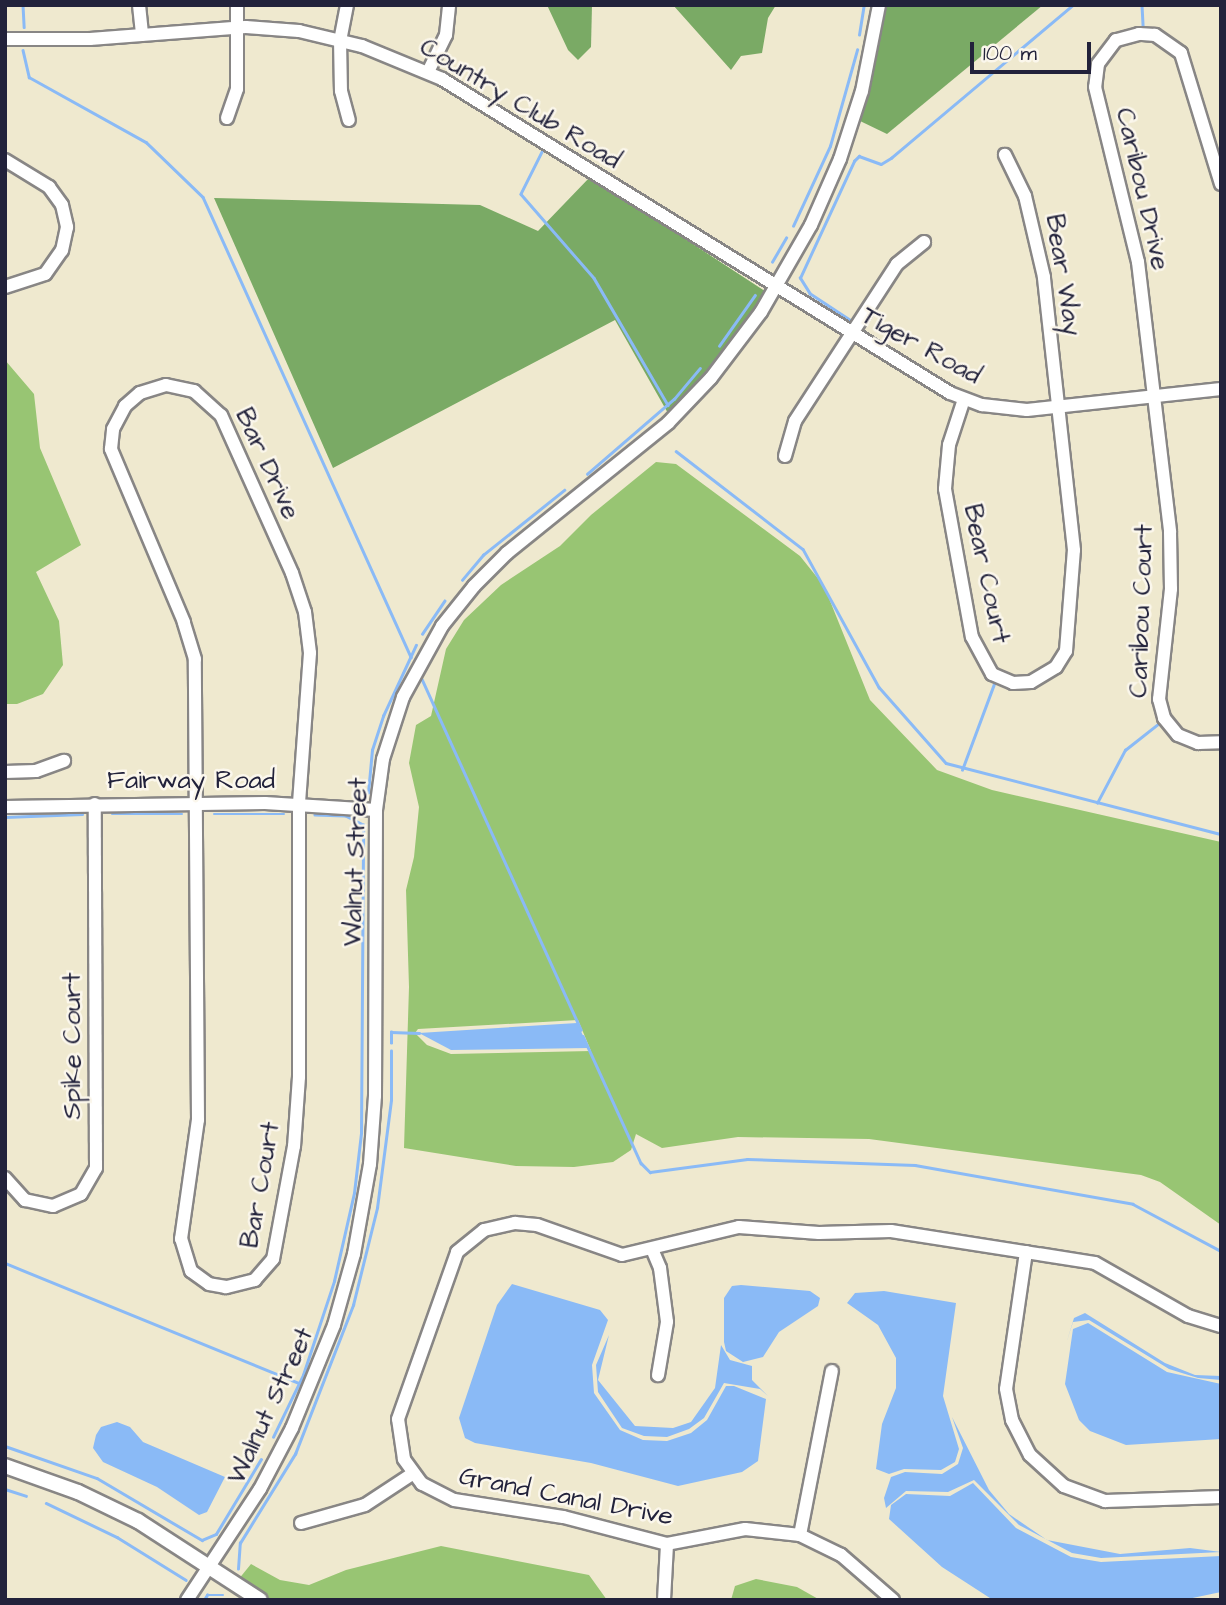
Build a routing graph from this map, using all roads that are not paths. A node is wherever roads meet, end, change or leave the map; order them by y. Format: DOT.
graph roads {
  1 [pos="139,5"];
  2 [pos="237,5"];
  3 [pos="347,5"];
  4 [pos="449,5"];
  5 [pos="879,5"];
  6 [pos="237,27"];
  7 [pos="142,35"];
  8 [pos="5,39"];
  9 [pos="340,40"];
  10 [pos="428,72"];
  11 [pos="227,118"];
  12 [pos="349,120"];
  13 [pos="1005,155"];
  14 [pos="5,160"];
  15 [pos="1221,184"];
  16 [pos="924,242"];
  17 [pos="5,287"];
  18 [pos="777,288"];
  19 [pos="854,336"];
  20 [pos="1221,389"];
  21 [pos="1155,397"];
  22 [pos="964,399"];
  23 [pos="1059,408"];
  24 [pos="785,456"];
  25 [pos="1221,742"];
  26 [pos="64,761"];
  27 [pos="5,772"];
  28 [pos="196,803"];
  29 [pos="95,804"];
  30 [pos="299,804"];
  31 [pos="5,807"];
  32 [pos="376,810"];
  33 [pos="5,1178"];
  34 [pos="652,1250"];
  35 [pos="1026,1252"];
  36 [pos="1221,1326"];
  37 [pos="832,1371"];
  38 [pos="659,1375"];
  39 [pos="5,1465"];
  40 [pos="412,1474"];
  41 [pos="1221,1497"];
  42 [pos="301,1522"];
  43 [pos="800,1535"];
  44 [pos="667,1544"];
  45 [pos="210,1566"];
  46 [pos="187,1600"];
  47 [pos="260,1600"];
  48 [pos="664,1600"];
  49 [pos="892,1600"];
  1 -- 7 [label="street"];
  2 -- 6 [label="street"];
  3 -- 9 [label="street"];
  4 -- 10 [label="street"];
  5 -- 18 [label="street, Walnut Street"];
  6 -- 7 [label="street, Country Club Road"];
  6 -- 9 [label="street, Country Club Road"];
  6 -- 11 [label="street"];
  7 -- 8 [label="street, Country Club Road"];
  9 -- 10 [label="street, Country Club Road"];
  9 -- 12 [label="street"];
  10 -- 18 [label="street, Country Club Road"];
  13 -- 23 [label="street, Bear Way"];
  14 -- 17 [label="street"];
  15 -- 21 [label="street, Caribou Drive"];
  16 -- 19 [label="street"];
  18 -- 19 [label="street, Tiger Road"];
  18 -- 32 [label="street, Walnut Street"];
  19 -- 22 [label="street, Tiger Road"];
  19 -- 24 [label="street"];
  20 -- 21 [label="street, Tiger Road"];
  21 -- 23 [label="street, Tiger Road"];
  21 -- 25 [label="street, Caribou Court"];
  22 -- 23 [label="street, Tiger Road"];
  22 -- 23 [label="street, Bear Court"];
  26 -- 27 [label="street"];
  28 -- 29 [label="street, Fairway Road"];
  28 -- 30 [label="street, Fairway Road"];
  28 -- 30 [label="street, Bar Drive"];
  28 -- 30 [label="street, Bar Court"];
  29 -- 31 [label="street, Fairway Road"];
  29 -- 33 [label="street, Spike Court"];
  30 -- 32 [label="street, Fairway Road"];
  32 -- 45 [label="street, Walnut Street"];
  34 -- 35 [label="street"];
  34 -- 38 [label="street"];
  34 -- 40 [label="street"];
  35 -- 36 [label="street"];
  35 -- 41 [label="street"];
  37 -- 43 [label="street"];
  39 -- 45 [label="main road"];
  40 -- 42 [label="street"];
  40 -- 44 [label="street, Grand Canal Drive"];
  43 -- 44 [label="street, Grand Canal Drive"];
  43 -- 49 [label="street, Grand Canal Drive"];
  44 -- 48 [label="street"];
  45 -- 46 [label="street, Walnut Street"];
  45 -- 47 [label="main road"];
}
